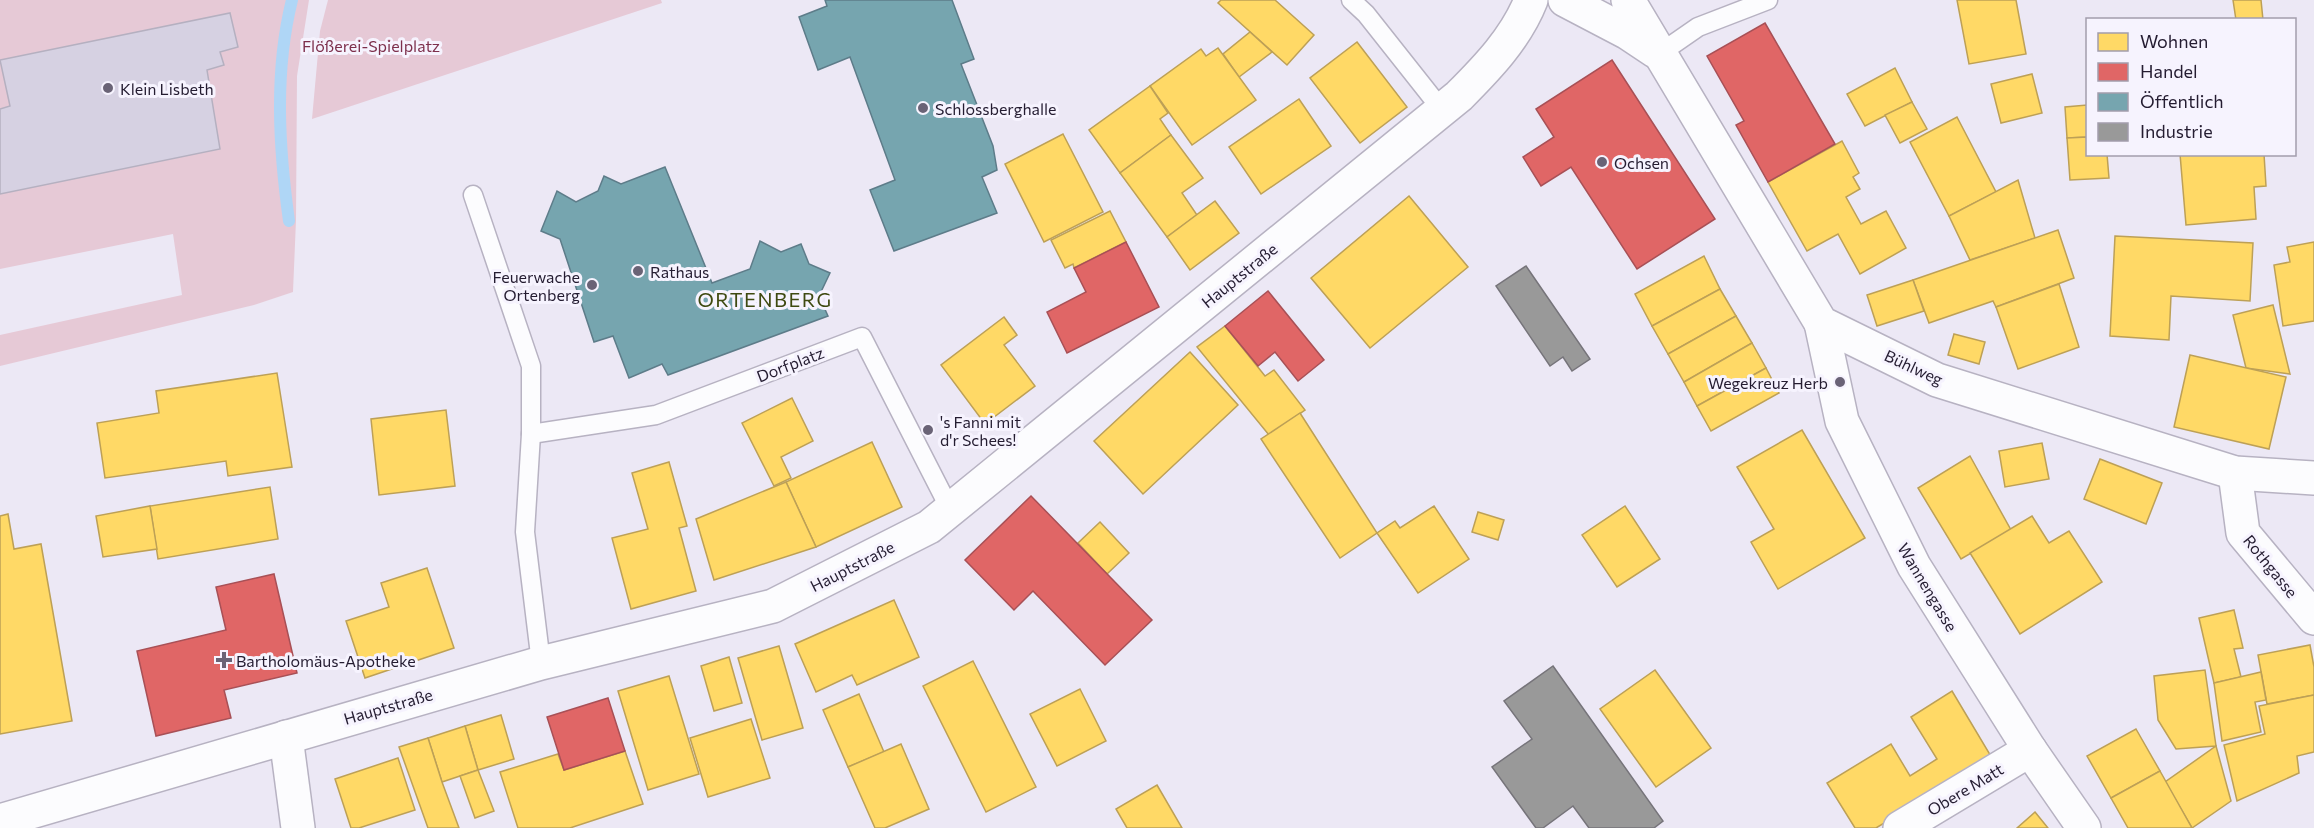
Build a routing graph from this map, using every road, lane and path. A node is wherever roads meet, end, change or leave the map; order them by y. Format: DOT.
graph roads {
  1 [pos="1351,0"];
  2 [pos="1531,0"];
  3 [pos="1565,0"];
  4 [pos="1628,0"];
  5 [pos="1768,0"];
  6 [pos="1659,54"];
  7 [pos="1442,110"];
  8 [pos="473,195"];
  9 [pos="1821,323"];
  10 [pos="531,434"];
  11 [pos="2235,472"];
  12 [pos="2314,478"];
  13 [pos="950,509"];
  14 [pos="2314,618"];
  15 [pos="541,663"];
  16 [pos="286,737"];
  17 [pos="2030,750"];
  18 [pos="0,821"];
  19 [pos="298,828"];
  20 [pos="1900,828"];
  21 [pos="2084,828"];
  1 -- 7 [label="lane"];
  2 -- 7 [label="street, Hauptstraße"];
  3 -- 6 [label="street"];
  4 -- 6 [label="street"];
  5 -- 6 [label="lane"];
  6 -- 9 [label="street"];
  7 -- 13 [label="street, Hauptstraße"];
  8 -- 10 [label="lane"];
  9 -- 11 [label="street, Bühlweg"];
  9 -- 17 [label="street, Wannengasse"];
  10 -- 13 [label="lane, Dorfplatz"];
  10 -- 15 [label="lane"];
  11 -- 12 [label="street, Bühlweg"];
  11 -- 14 [label="street, Rothgasse"];
  13 -- 15 [label="street, Hauptstraße"];
  15 -- 16 [label="street, Hauptstraße"];
  16 -- 18 [label="street, Hauptstraße"];
  16 -- 19 [label="street"];
  17 -- 20 [label="street, Obere Matt"];
  17 -- 21 [label="street, Wannengasse"];
}
